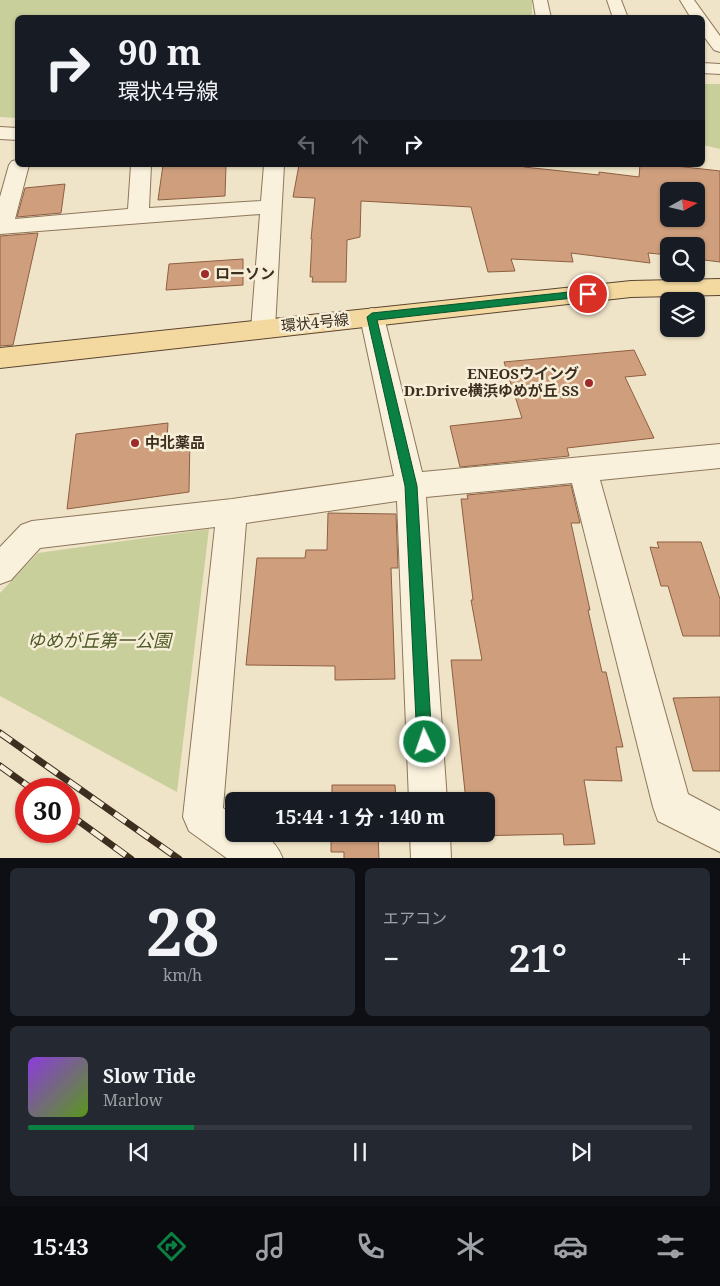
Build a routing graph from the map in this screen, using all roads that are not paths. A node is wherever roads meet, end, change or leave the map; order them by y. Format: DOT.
graph roads {
  1 [pos="540,0"];
  2 [pos="614,0"];
  3 [pos="687,0"];
  4 [pos="543,15"];
  5 [pos="620,15"];
  6 [pos="697,15"];
  7 [pos="705,26"];
  8 [pos="720,47"];
  9 [pos="705,68"];
  10 [pos="720,69"];
  11 [pos="0,132"];
  12 [pos="15,134"];
  13 [pos="17,167"];
  14 [pos="141,167"];
  15 [pos="274,167"];
  16 [pos="270,207"];
  17 [pos="138,215"];
  18 [pos="1,227"];
  19 [pos="720,287"];
  20 [pos="372,317"];
  21 [pos="263,329"];
  22 [pos="0,358"];
  23 [pos="720,456"];
  24 [pos="583,471"];
  25 [pos="411,486"];
  26 [pos="232,512"];
  27 [pos="0,569"];
  28 [pos="428,792"];
  29 [pos="720,832"];
  30 [pos="430,842"];
  31 [pos="263,858"];
  32 [pos="431,858"];
  1 -- 4 [label="street"];
  2 -- 5 [label="street"];
  3 -- 6 [label="street"];
  7 -- 8 [label="street"];
  9 -- 10 [label="street"];
  11 -- 12 [label="street"];
  13 -- 18 [label="street"];
  14 -- 17 [label="street"];
  15 -- 16 [label="street"];
  16 -- 17 [label="street"];
  16 -- 21 [label="street"];
  17 -- 18 [label="street"];
  19 -- 20 [label="main road, 環状4号線"];
  20 -- 21 [label="main road, 環状4号線"];
  20 -- 25 [label="street"];
  21 -- 22 [label="main road, 環状4号線"];
  23 -- 24 [label="street"];
  24 -- 25 [label="street"];
  24 -- 29 [label="street"];
  25 -- 26 [label="street"];
  25 -- 28 [label="street"];
  26 -- 27 [label="street"];
  26 -- 31 [label="street"];
  30 -- 32 [label="street"];
}
